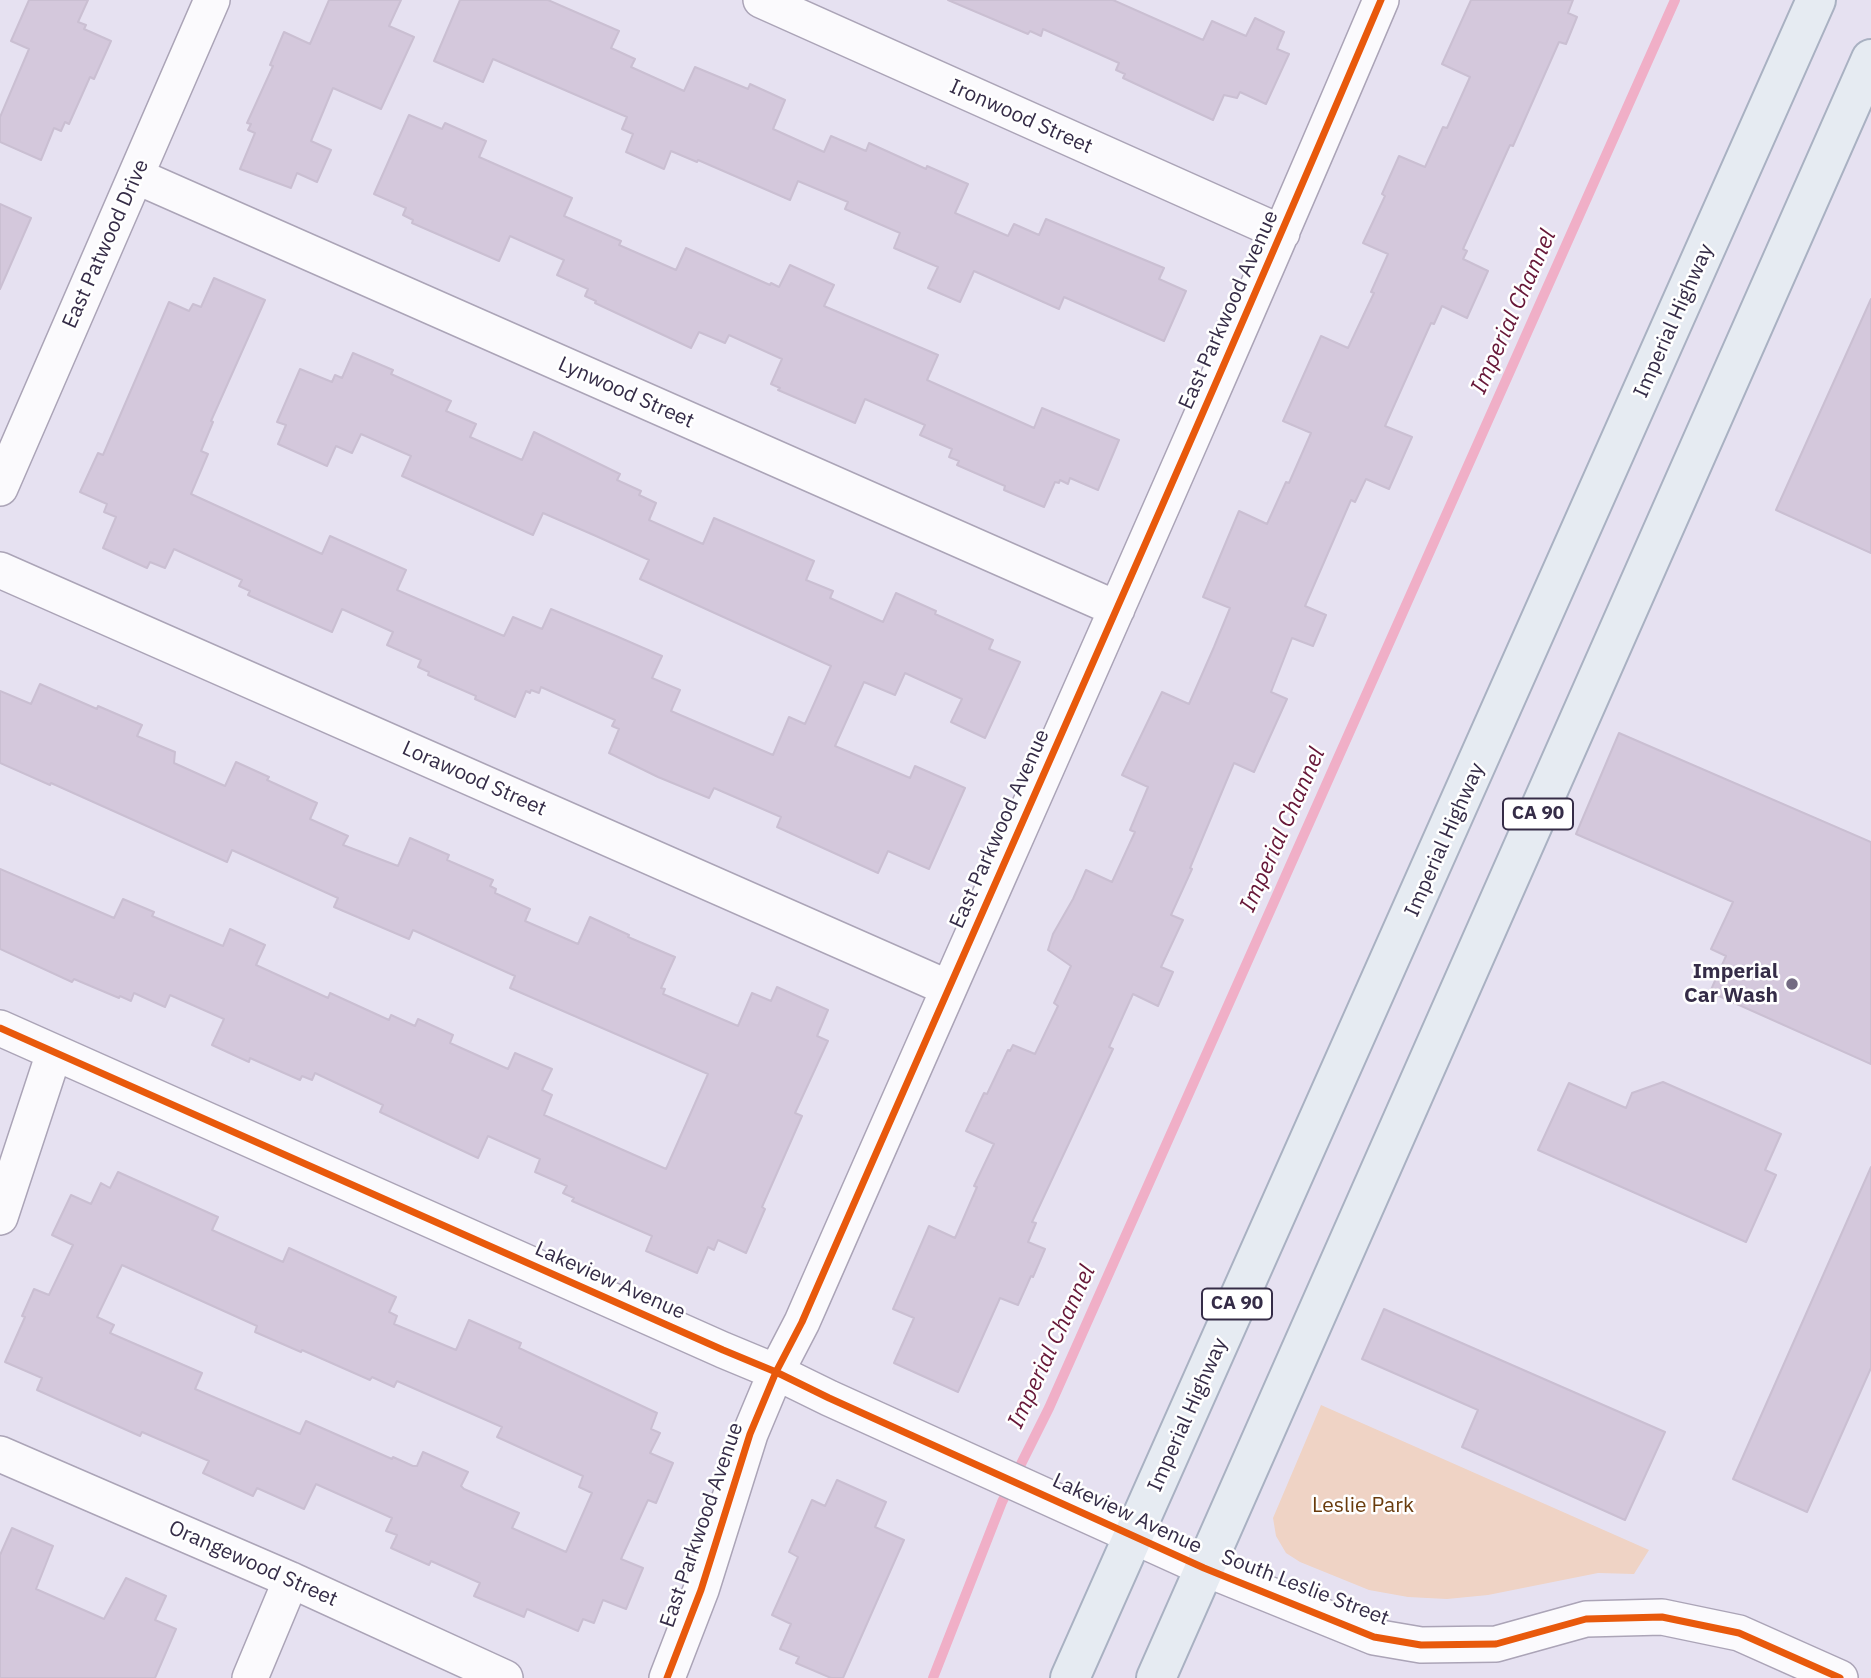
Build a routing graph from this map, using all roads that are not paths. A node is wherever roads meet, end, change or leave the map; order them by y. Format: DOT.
graph roads {
  1 [pos="212,0"];
  2 [pos="761,0"];
  3 [pos="1381,0"];
  4 [pos="1816,0"];
  5 [pos="1871,59"];
  6 [pos="135,176"];
  7 [pos="1282,233"];
  8 [pos="0,488"];
  9 [pos="0,570"];
  10 [pos="1117,609"];
  11 [pos="948,988"];
  12 [pos="0,1028"];
  13 [pos="54,1053"];
  14 [pos="0,1217"];
  15 [pos="776,1372"];
  16 [pos="0,1454"];
  17 [pos="1133,1536"];
  18 [pos="1204,1568"];
  19 [pos="291,1580"];
  20 [pos="250,1678"];
  21 [pos="505,1678"];
  22 [pos="667,1678"];
  23 [pos="1070,1678"];
  24 [pos="1156,1678"];
  25 [pos="1840,1678"];
  1 -- 6 [label="street, East Patwood Drive"];
  2 -- 7 [label="street, Ironwood Street"];
  3 -- 7 [label="street, East Parkwood Avenue"];
  4 -- 17 [label="main road, Imperial Highway / CA 90"];
  5 -- 18 [label="main road, CA 90"];
  6 -- 8 [label="street, East Patwood Drive"];
  6 -- 10 [label="street, Lynwood Street"];
  7 -- 10 [label="street, East Parkwood Avenue"];
  9 -- 11 [label="street, Lorawood Street"];
  10 -- 11 [label="street, East Parkwood Avenue"];
  11 -- 15 [label="street, East Parkwood Avenue"];
  12 -- 13 [label="street, Lakeview Avenue"];
  13 -- 14 [label="street"];
  13 -- 15 [label="street, Lakeview Avenue"];
  15 -- 17 [label="street, Lakeview Avenue"];
  15 -- 22 [label="street, East Parkwood Avenue"];
  16 -- 19 [label="street, Orangewood Street"];
  17 -- 18 [label="street, Lakeview Avenue"];
  17 -- 23 [label="main road, Imperial Highway / CA 90"];
  18 -- 24 [label="main road, CA 90"];
  18 -- 25 [label="street, South Leslie Street"];
  19 -- 20 [label="street"];
  19 -- 21 [label="street, Orangewood Street"];
}
